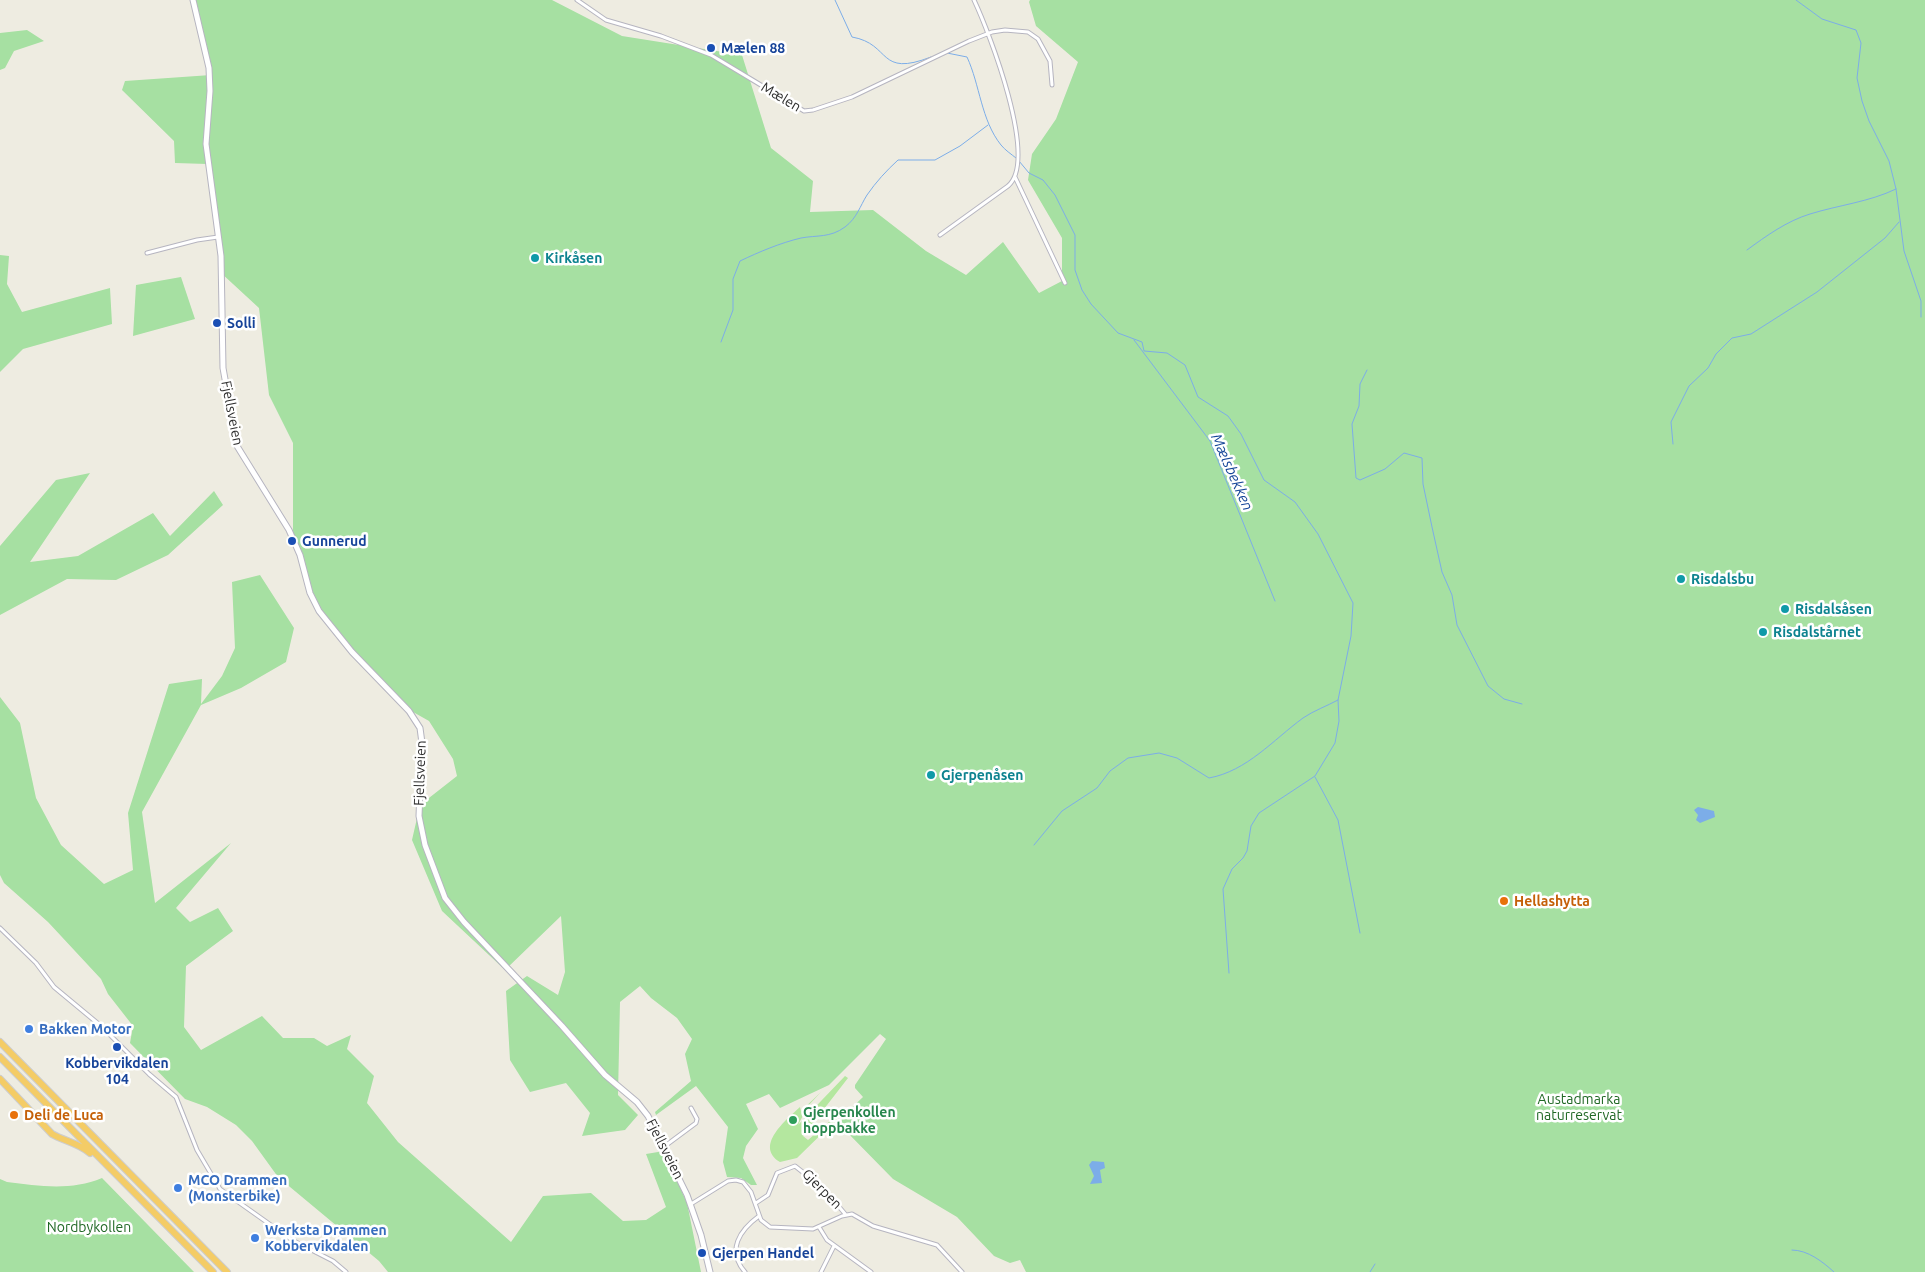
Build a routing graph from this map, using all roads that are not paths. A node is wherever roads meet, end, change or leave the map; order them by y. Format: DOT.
graph roads {
  1 [pos="193,0"];
  2 [pos="577,0"];
  3 [pos="974,0"];
  4 [pos="988,33"];
  5 [pos="1052,85"];
  6 [pos="1016,177"];
  7 [pos="940,235"];
  8 [pos="219,237"];
  9 [pos="147,253"];
  10 [pos="1065,283"];
  11 [pos="0,928"];
  12 [pos="0,1042"];
  13 [pos="0,1057"];
  14 [pos="0,1079"];
  15 [pos="691,1108"];
  16 [pos="665,1146"];
  17 [pos="117,1175"];
  18 [pos="756,1203"];
  19 [pos="691,1204"];
  20 [pos="846,1215"];
  21 [pos="760,1216"];
  22 [pos="819,1227"];
  23 [pos="834,1246"];
  24 [pos="213,1272"];
  25 [pos="227,1272"];
  26 [pos="346,1272"];
  27 [pos="710,1272"];
  28 [pos="745,1272"];
  29 [pos="821,1272"];
  30 [pos="871,1272"];
  31 [pos="962,1272"];
  1 -- 8 [label="main road, Fjellsveien"];
  2 -- 4 [label="street, Mælen"];
  3 -- 4 [label="street"];
  4 -- 5 [label="street, Mælen"];
  4 -- 6 [label="street"];
  6 -- 7 [label="street"];
  6 -- 10 [label="street"];
  8 -- 9 [label="street"];
  8 -- 16 [label="main road, Fjellsveien"];
  11 -- 26 [label="street"];
  12 -- 25 [label="highway"];
  13 -- 17 [label="highway"];
  14 -- 17 [label="highway"];
  15 -- 16 [label="street"];
  16 -- 19 [label="main road, Fjellsveien"];
  17 -- 24 [label="highway"];
  18 -- 19 [label="street"];
  18 -- 20 [label="street, Gjerpen"];
  18 -- 21 [label="street"];
  19 -- 27 [label="main road, Fjellsveien"];
  20 -- 22 [label="street"];
  20 -- 31 [label="street"];
  21 -- 22 [label="street"];
  21 -- 28 [label="street"];
  22 -- 23 [label="street"];
  23 -- 29 [label="street"];
  23 -- 30 [label="street"];
}
